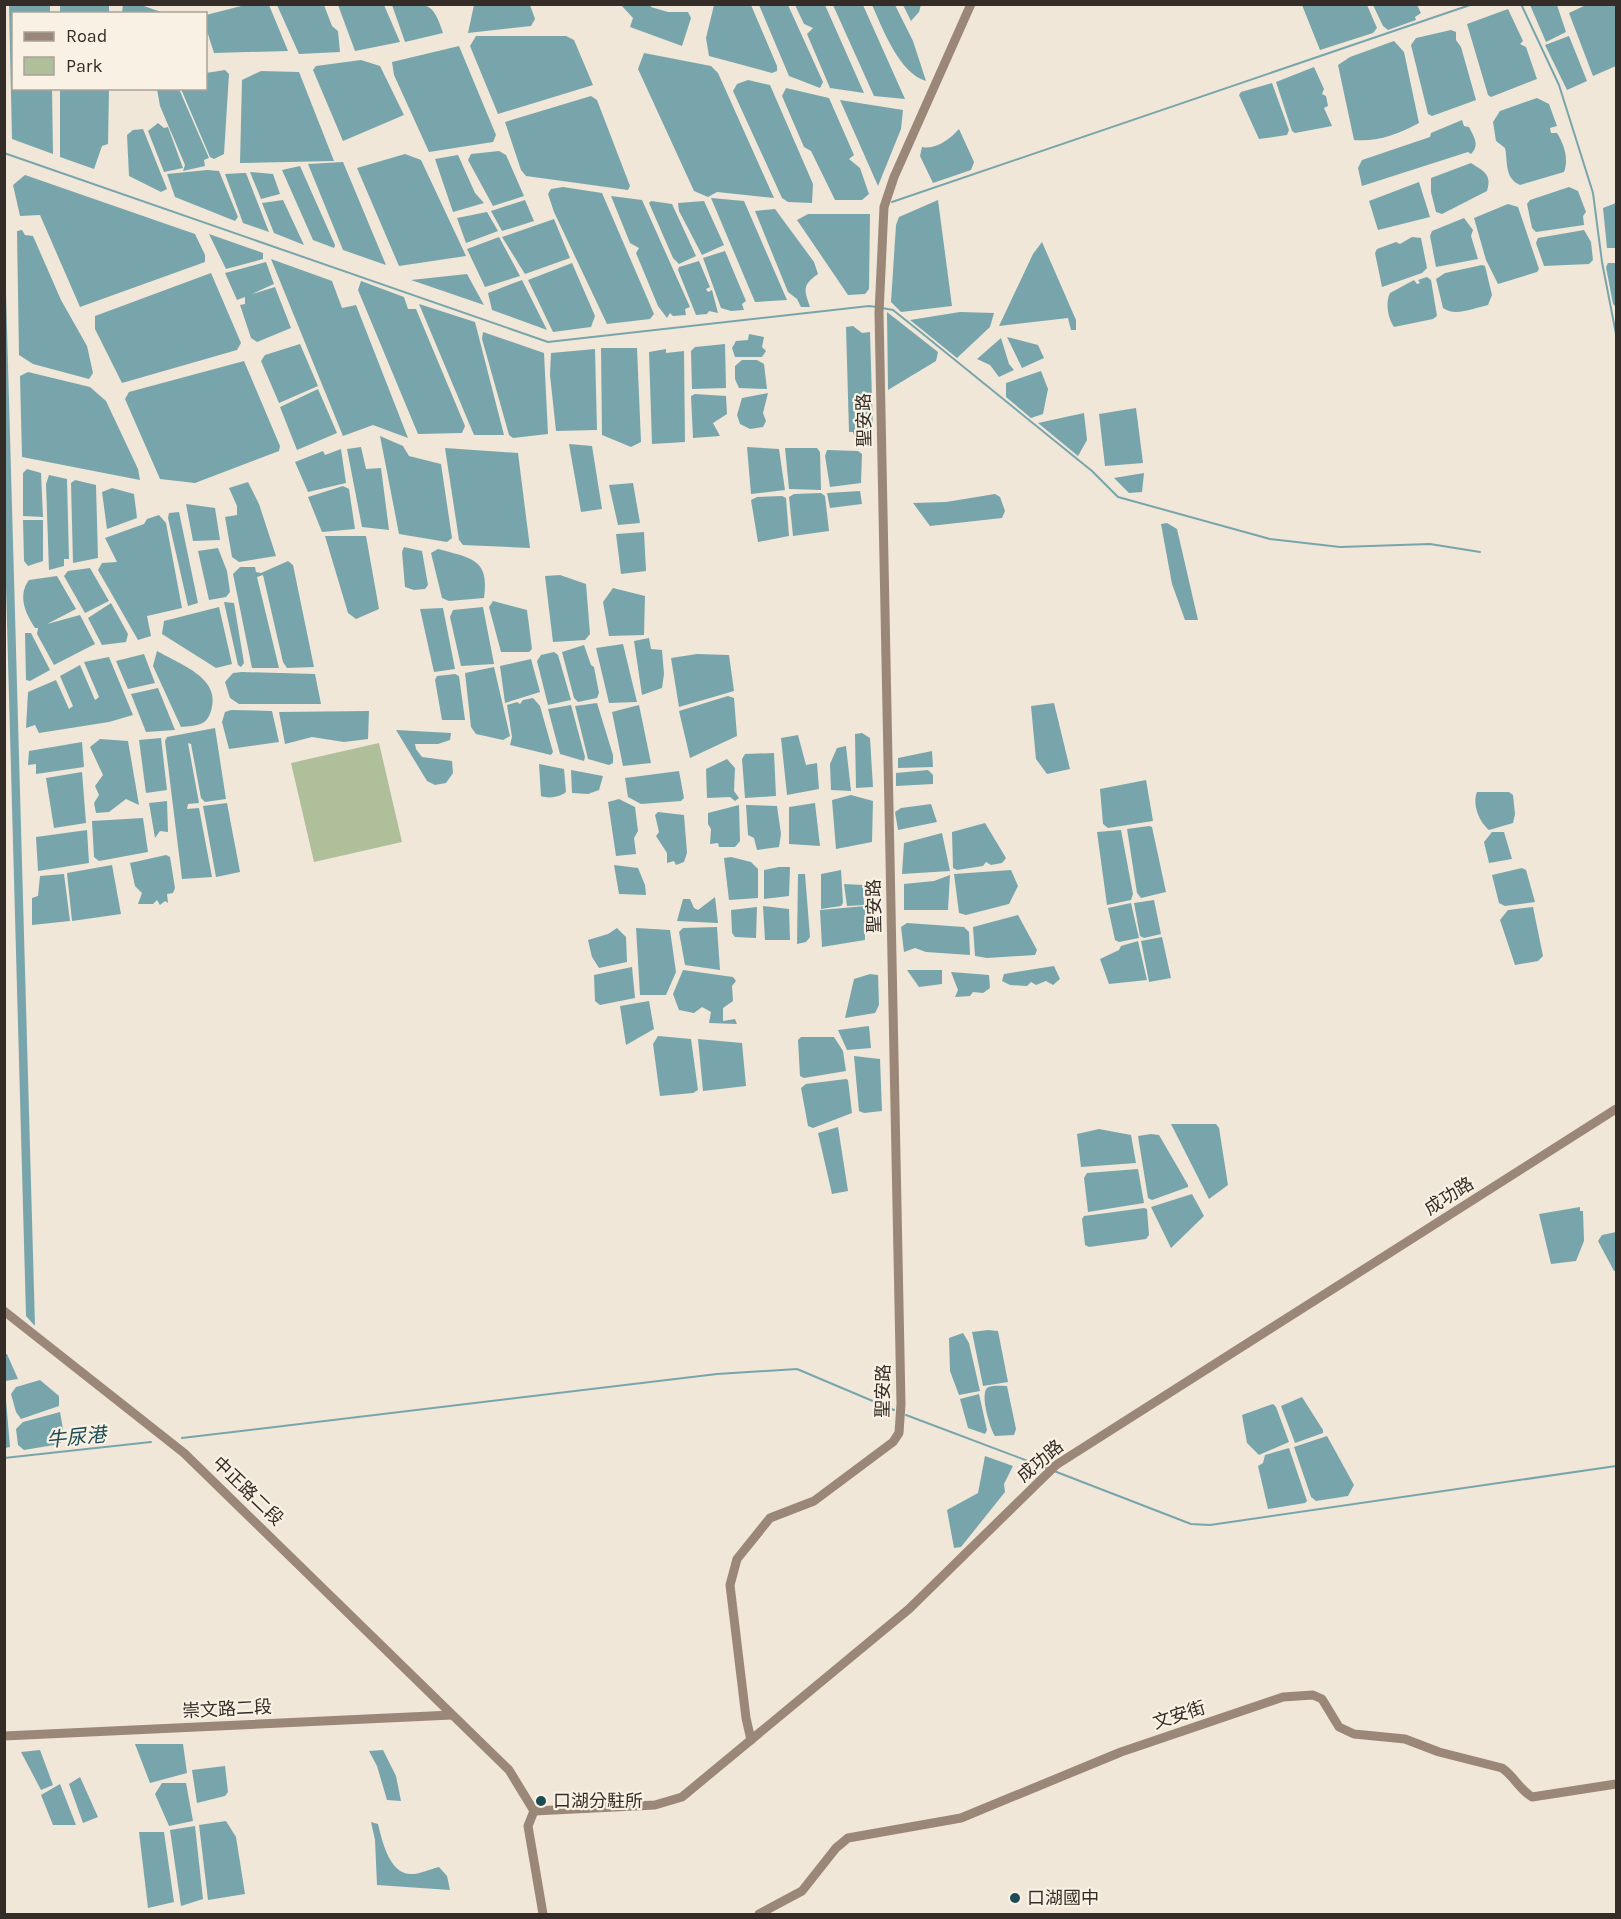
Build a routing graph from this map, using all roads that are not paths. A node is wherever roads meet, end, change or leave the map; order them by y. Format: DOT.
graph roads {
  1 [pos="971,4"];
  2 [pos="1617,1109"];
  3 [pos="4,1311"];
  4 [pos="452,1715"];
  5 [pos="4,1736"];
  6 [pos="751,1740"];
  7 [pos="1617,1784"];
  8 [pos="534,1811"];
  9 [pos="543,1914"];
  10 [pos="759,1914"];
  1 -- 6 [label="street, 聖安路"];
  2 -- 6 [label="street, 成功路"];
  3 -- 4 [label="street, 中正路二段"];
  4 -- 5 [label="street, 崇文路二段"];
  4 -- 8 [label="street, 中正路二段"];
  6 -- 8 [label="street, 成功路"];
  7 -- 10 [label="street, 文安街"];
  8 -- 9 [label="street"];
}
